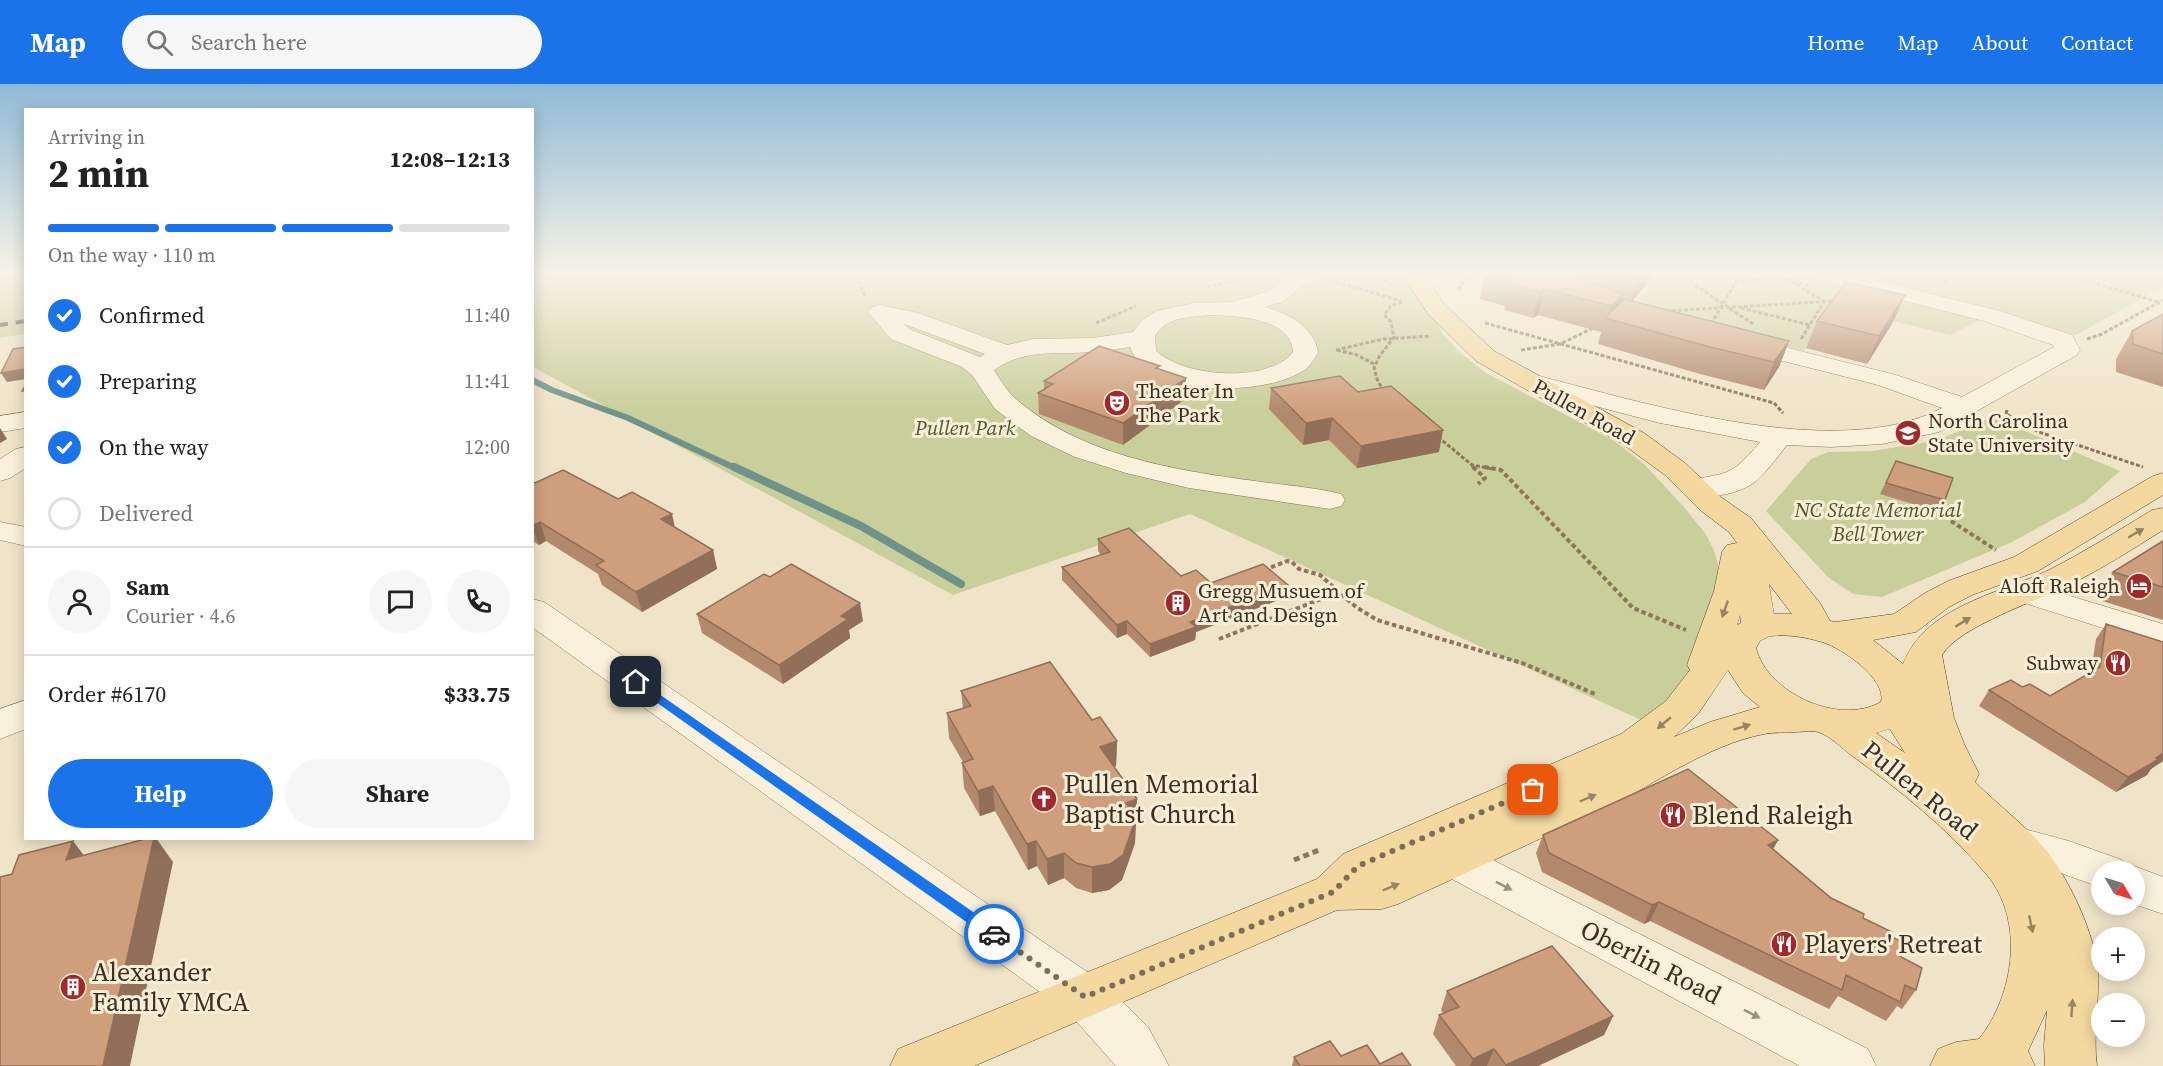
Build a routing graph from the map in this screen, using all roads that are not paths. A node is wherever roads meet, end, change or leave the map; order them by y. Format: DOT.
graph roads {
  1 [pos="888,321"];
  2 [pos="918,321"];
  3 [pos="1156,321"];
  4 [pos="1286,321"];
  5 [pos="1449,321"];
  6 [pos="1453,321"];
  7 [pos="2006,321"];
  8 [pos="1453,324"];
  9 [pos="1716,332"];
  10 [pos="1144,347"];
  11 [pos="1005,353"];
  12 [pos="981,370"];
  13 [pos="1531,382"];
  14 [pos="1965,407"];
  15 [pos="24,420"];
  16 [pos="0,424"];
  17 [pos="1781,424"];
  18 [pos="24,456"];
  19 [pos="0,472"];
  20 [pos="2155,475"];
  21 [pos="1703,496"];
  22 [pos="1330,500"];
  23 [pos="2163,517"];
  24 [pos="0,531"];
  25 [pos="24,537"];
  26 [pos="1738,552"];
  27 [pos="2027,593"];
  28 [pos="1797,597"];
  29 [pos="1928,607"];
  30 [pos="534,610"];
  31 [pos="1753,632"];
  32 [pos="1826,632"];
  33 [pos="2163,636"];
  34 [pos="1926,652"];
  35 [pos="1698,686"];
  36 [pos="1900,701"];
  37 [pos="24,714"];
  38 [pos="1823,720"];
  39 [pos="0,725"];
  40 [pos="1997,829"];
  41 [pos="1452,859"];
  42 [pos="2091,866"];
  43 [pos="2145,889"];
  44 [pos="1333,892"];
  45 [pos="2163,896"];
  46 [pos="1085,997"];
  47 [pos="1985,1065"];
  48 [pos="916,1066"];
  49 [pos="1143,1066"];
  50 [pos="1850,1066"];
  51 [pos="2071,1066"];
  1 -- 12 [label="street"];
  2 -- 11 [label="street"];
  3 -- 10 [label="street"];
  4 -- 10 [label="street"];
  5 -- 8 [label="main road, Pullen Road"];
  6 -- 8 [label="main road, Pullen Road"];
  7 -- 14 [label="street"];
  8 -- 13 [label="main road, Pullen Road"];
  9 -- 14 [label="street"];
  10 -- 11 [label="street"];
  11 -- 12 [label="street"];
  12 -- 22 [label="street"];
  13 -- 17 [label="street"];
  13 -- 21 [label="main road, Pullen Road"];
  14 -- 17 [label="street"];
  15 -- 16 [label="street"];
  17 -- 21 [label="street"];
  18 -- 19 [label="street"];
  20 -- 29 [label="main road"];
  21 -- 26 [label="main road, Pullen Road"];
  21 -- 28 [label="main road, Pullen Road"];
  27 -- 23 [label="main road, one-way"];
  24 -- 25 [label="street"];
  26 -- 31 [label="main road, Pullen Road"];
  26 -- 35 [label="main road, one-way"];
  27 -- 33 [label="street"];
  34 -- 27 [label="main road, one-way"];
  28 -- 29 [label="main road"];
  28 -- 32 [label="main road, Pullen Road"];
  29 -- 32 [label="main road"];
  30 -- 46 [label="street"];
  31 -- 32 [label="main road"];
  31 -- 35 [label="main road"];
  31 -- 38 [label="main road, Pullen Road"];
  32 -- 36 [label="main road, Pullen Road"];
  34 -- 36 [label="main road"];
  34 -- 40 [label="main road"];
  35 -- 44 [label="main road, one-way"];
  36 -- 38 [label="main road"];
  36 -- 40 [label="main road, Pullen Road"];
  37 -- 39 [label="street"];
  41 -- 38 [label="main road, one-way"];
  38 -- 47 [label="main road, Pullen Road, one-way"];
  40 -- 42 [label="street"];
  51 -- 40 [label="main road, Pullen Road, one-way"];
  44 -- 41 [label="main road, one-way"];
  41 -- 50 [label="street, Oberlin Road, one-way"];
  43 -- 45 [label="street"];
  44 -- 46 [label="main road"];
  46 -- 48 [label="main road"];
  46 -- 49 [label="street"];
}
